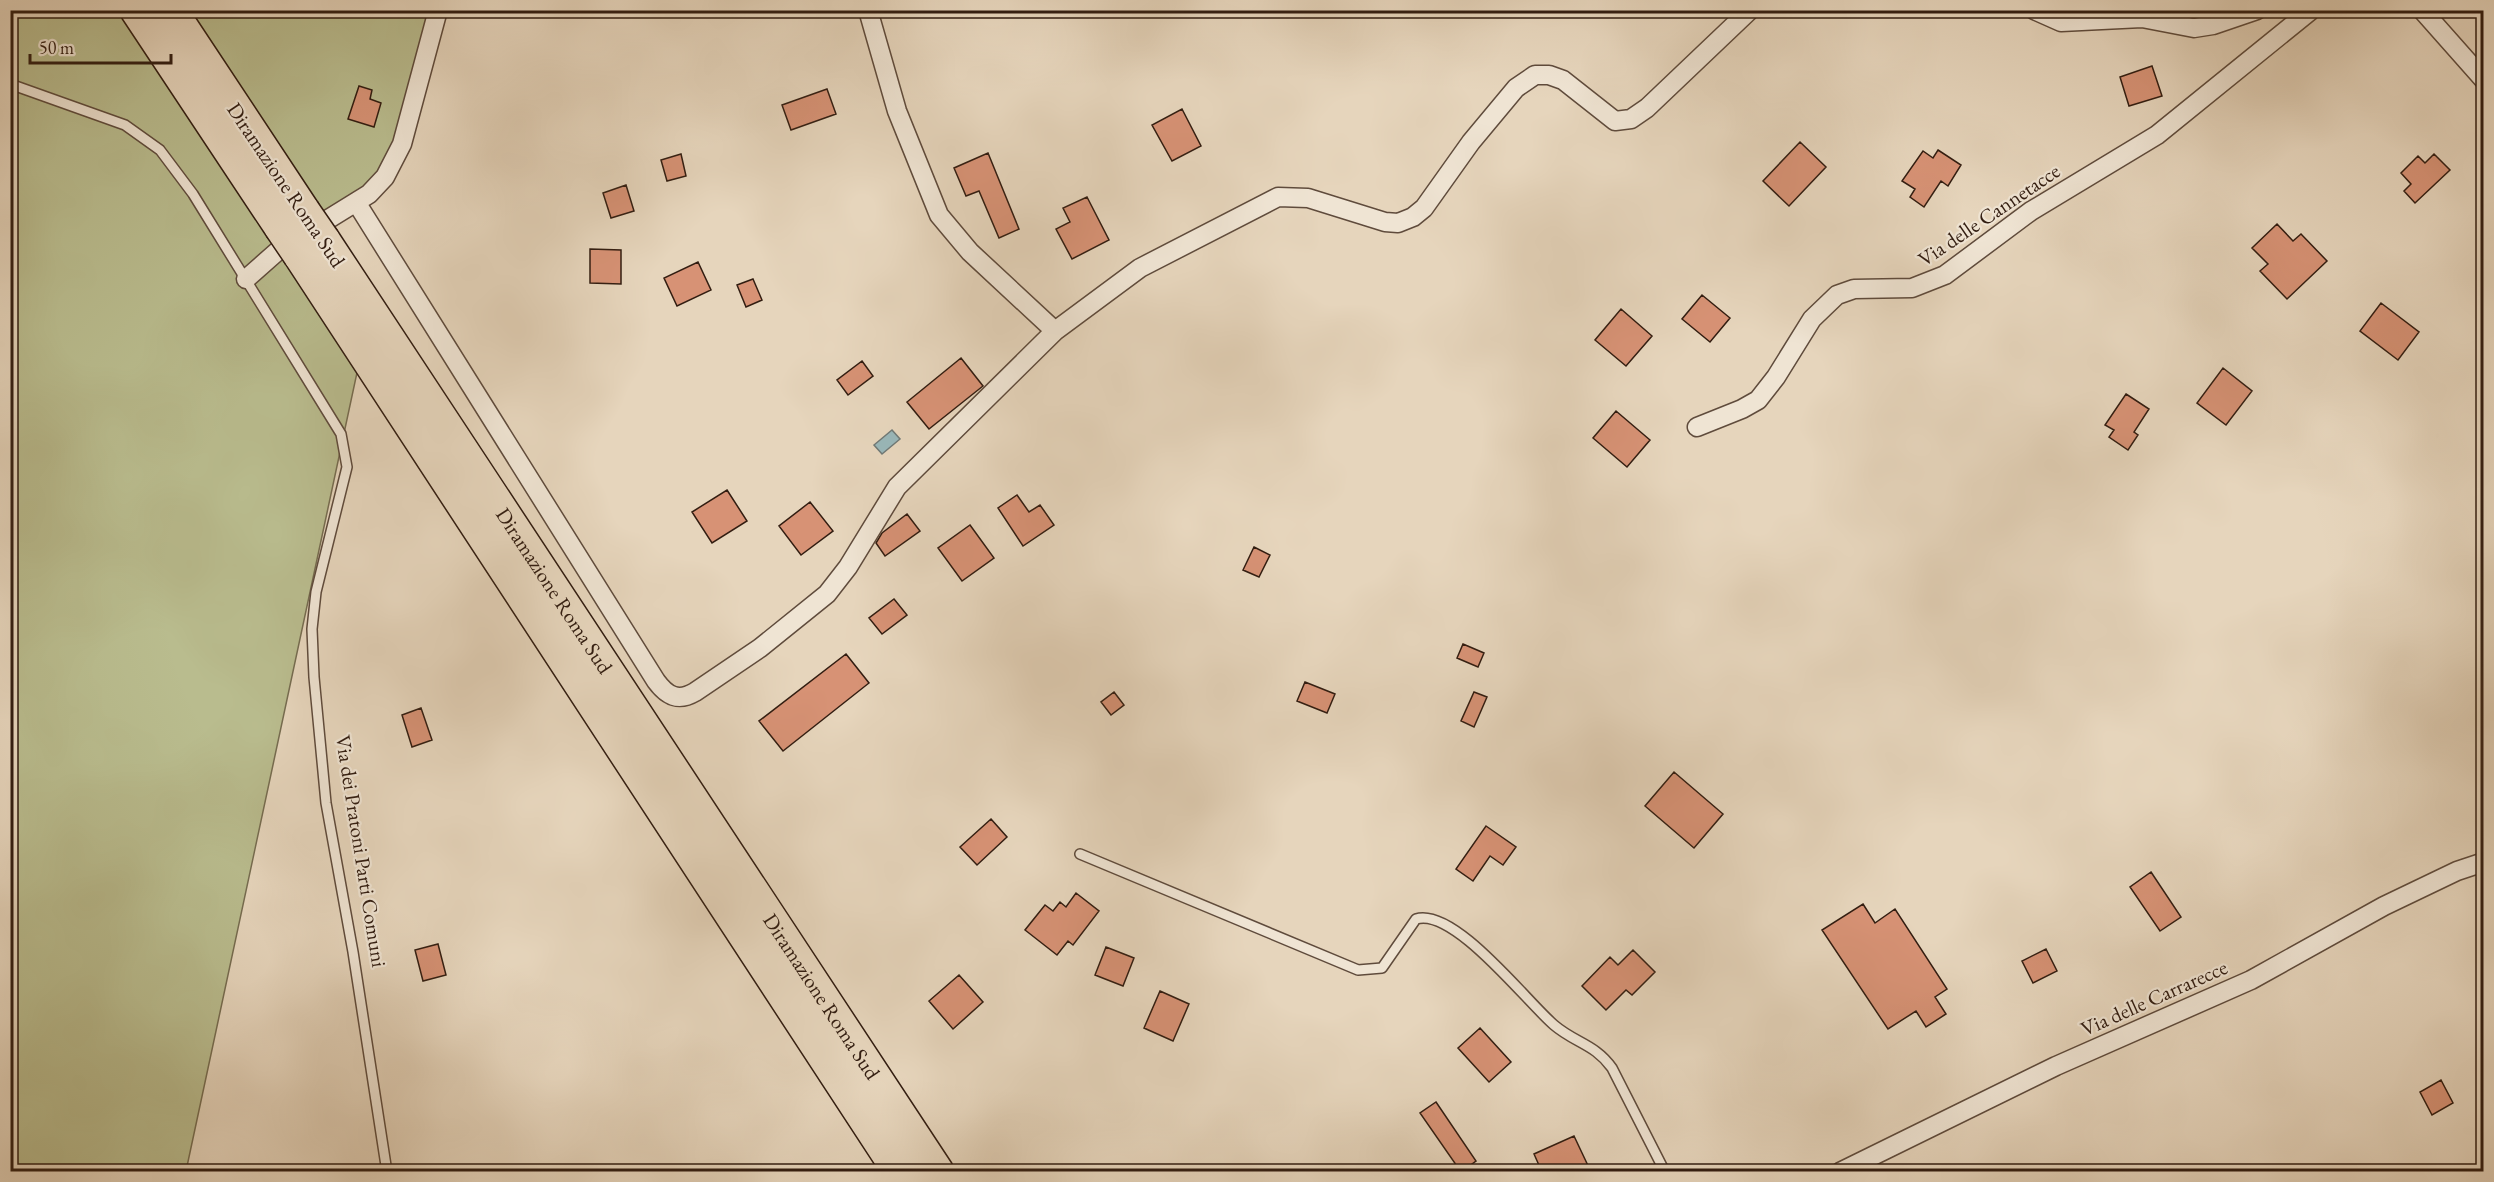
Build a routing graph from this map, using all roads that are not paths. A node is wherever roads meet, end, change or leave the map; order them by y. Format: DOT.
graph roads {
  1 [pos="137,10"];
  2 [pos="170,10"];
  3 [pos="438,10"];
  4 [pos="868,10"];
  5 [pos="1750,10"];
  6 [pos="2034,10"];
  7 [pos="2257,10"];
  8 [pos="2422,10"];
  9 [pos="2309,11"];
  10 [pos="2484,80"];
  11 [pos="10,84"];
  12 [pos="356,202"];
  13 [pos="292,219"];
  14 [pos="311,248"];
  15 [pos="246,279"];
  16 [pos="1055,331"];
  17 [pos="1697,427"];
  18 [pos="1080,854"];
  19 [pos="2484,862"];
  20 [pos="387,1172"];
  21 [pos="900,1172"];
  22 [pos="937,1172"];
  23 [pos="1665,1172"];
  24 [pos="1840,1172"];
  1 -- 13 [label="highway, Diramazione Roma Sud"];
  2 -- 13 [label="highway, Diramazione Roma Sud"];
  3 -- 12 [label="street"];
  4 -- 16 [label="street"];
  5 -- 16 [label="street"];
  6 -- 7 [label="street"];
  8 -- 10 [label="street"];
  9 -- 17 [label="street, Via delle Cannetacce"];
  11 -- 15 [label="lane, Via dei Pratoni Parti Comuni"];
  12 -- 15 [label="street"];
  12 -- 16 [label="street"];
  13 -- 14 [label="highway, Diramazione Roma Sud, bridge"];
  14 -- 21 [label="highway, Diramazione Roma Sud"];
  14 -- 22 [label="highway, Diramazione Roma Sud"];
  15 -- 20 [label="lane, Via dei Pratoni Parti Comuni"];
  18 -- 23 [label="lane"];
  19 -- 24 [label="street, Via delle Carrarecce"];
}
